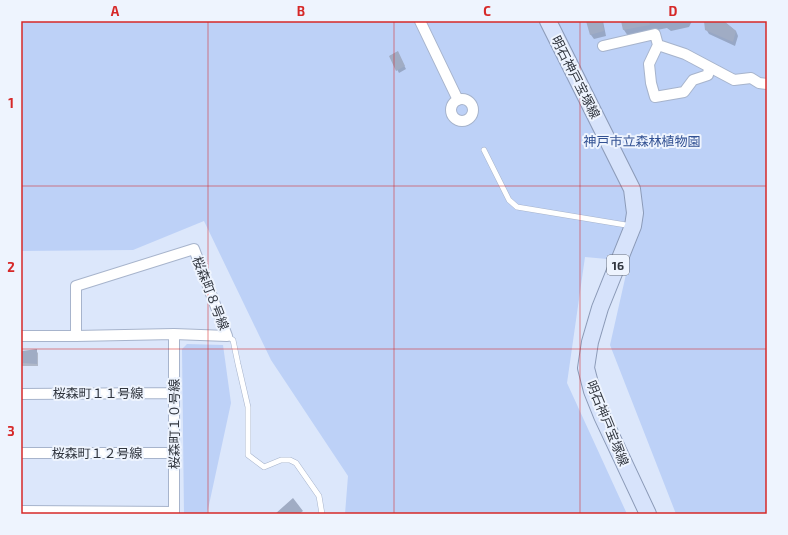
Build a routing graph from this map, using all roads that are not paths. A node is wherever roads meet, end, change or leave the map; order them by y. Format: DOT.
graph roads {
  1 [pos="420,21"];
  2 [pos="548,21"];
  3 [pos="658,45"];
  4 [pos="603,46"];
  5 [pos="709,67"];
  6 [pos="767,84"];
  7 [pos="458,100"];
  8 [pos="484,150"];
  9 [pos="633,226"];
  10 [pos="174,334"];
  11 [pos="21,336"];
  12 [pos="76,336"];
  13 [pos="227,336"];
  14 [pos="174,393"];
  15 [pos="21,394"];
  16 [pos="21,452"];
  17 [pos="174,453"];
  18 [pos="21,511"];
  19 [pos="174,513"];
  20 [pos="322,514"];
  21 [pos="648,514"];
  1 -- 7 [label="street"];
  2 -- 9 [label="main road, 明石神戸宝塚線 / 16"];
  3 -- 4 [label="street"];
  3 -- 5 [label="street"];
  3 -- 5 [label="street"];
  5 -- 6 [label="street"];
  8 -- 9 [label="lane"];
  9 -- 21 [label="main road, 明石神戸宝塚線 / 16"];
  10 -- 12 [label="street, 桜森町８号線"];
  10 -- 13 [label="street, 桜森町８号線"];
  10 -- 14 [label="street, 桜森町１０号線"];
  11 -- 12 [label="street, 桜森町８号線"];
  12 -- 13 [label="street, 桜森町８号線"];
  13 -- 20 [label="lane"];
  14 -- 15 [label="street, 桜森町１１号線"];
  14 -- 17 [label="street, 桜森町１０号線"];
  16 -- 17 [label="street, 桜森町１２号線"];
  17 -- 19 [label="street, 桜森町１０号線"];
  18 -- 19 [label="street"];
}
